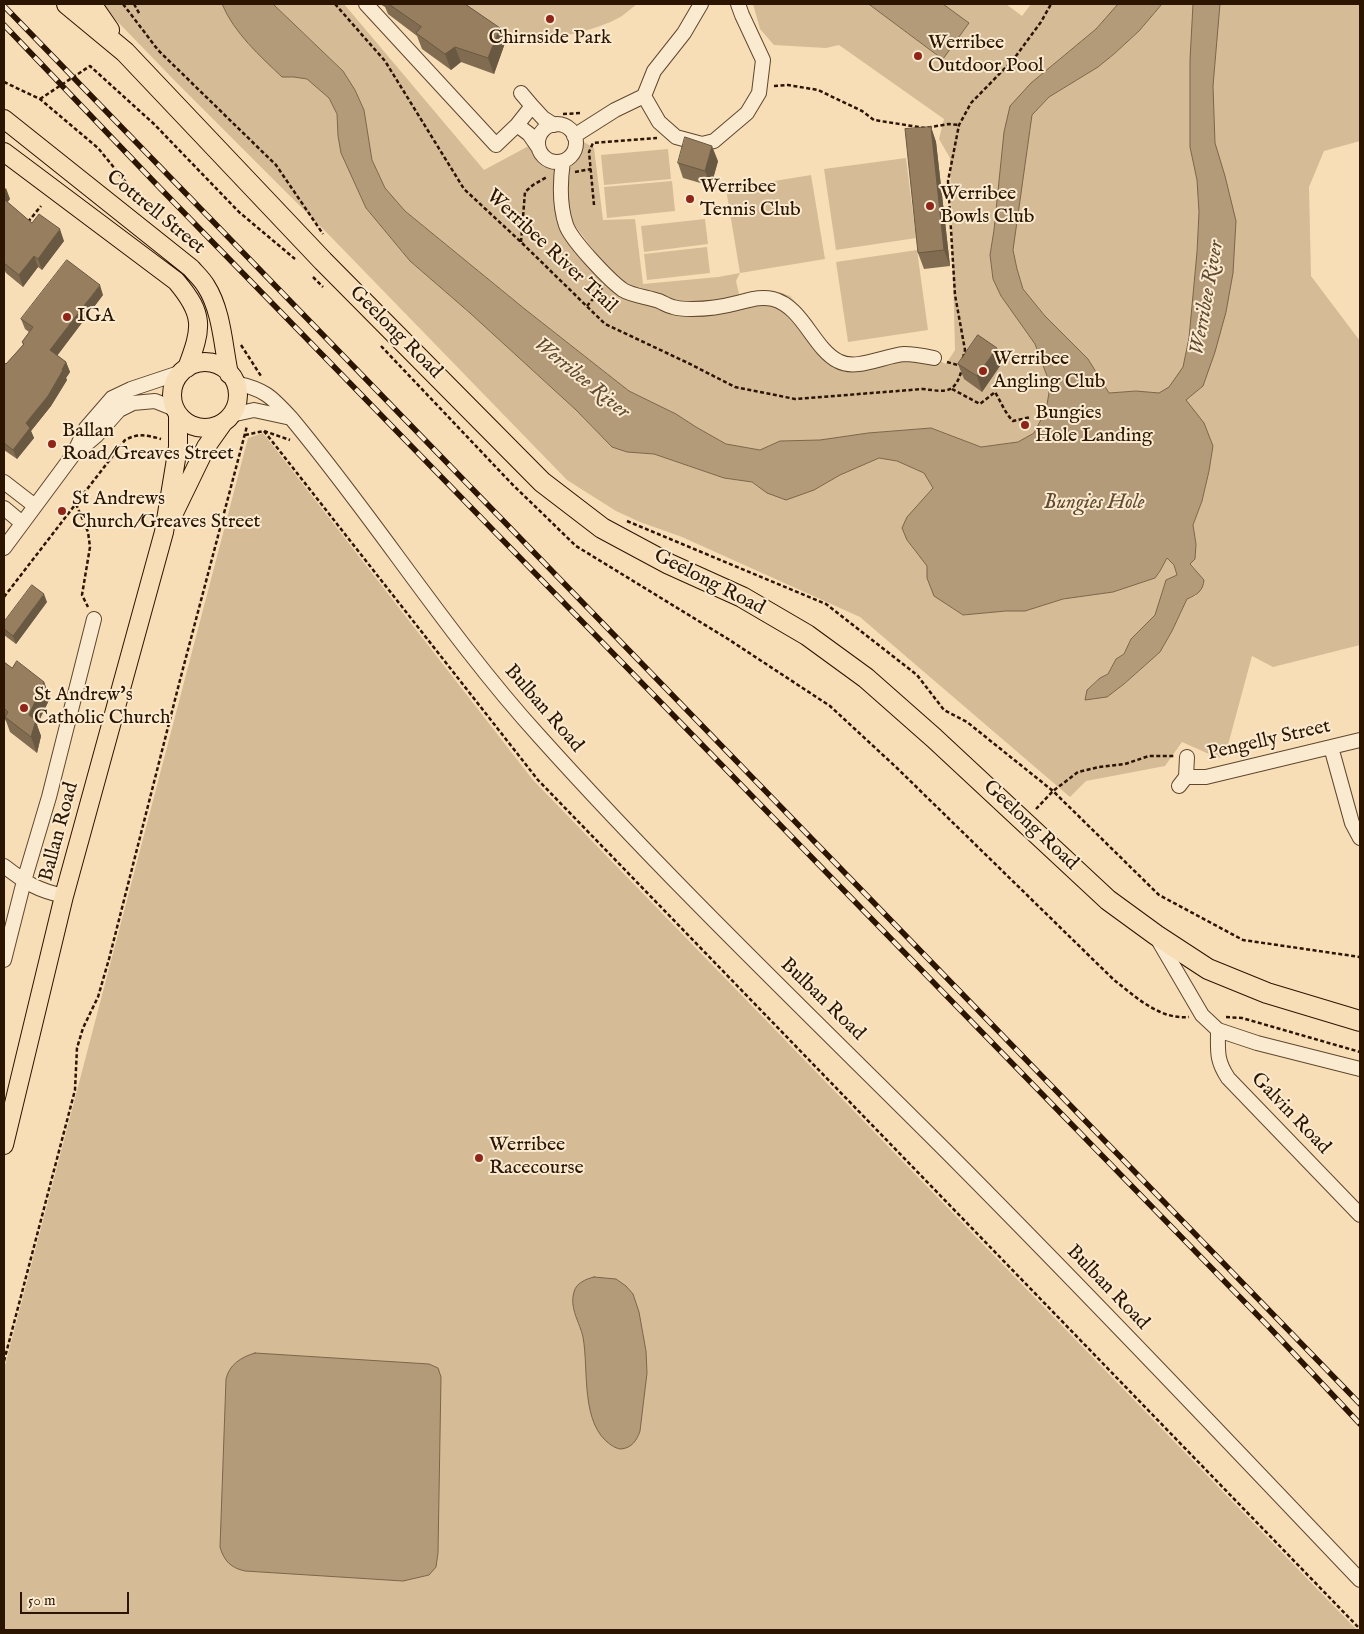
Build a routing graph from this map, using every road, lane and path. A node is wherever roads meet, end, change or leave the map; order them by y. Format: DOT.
graph roads {
  1 [pos="67,4"];
  2 [pos="91,4"];
  3 [pos="123,4"];
  4 [pos="134,4"];
  5 [pos="334,4"];
  6 [pos="366,4"];
  7 [pos="701,4"];
  8 [pos="738,4"];
  9 [pos="1051,4"];
  10 [pos="140,15"];
  11 [pos="125,52"];
  12 [pos="4,82"];
  13 [pos="767,87"];
  14 [pos="521,93"];
  15 [pos="644,96"];
  16 [pos="532,106"];
  17 [pos="587,113"];
  18 [pos="4,119"];
  19 [pos="558,120"];
  20 [pos="517,125"];
  21 [pos="959,125"];
  22 [pos="574,136"];
  23 [pos="538,147"];
  24 [pos="4,152"];
  25 [pos="562,168"];
  26 [pos="591,169"];
  27 [pos="88,186"];
  28 [pos="41,206"];
  29 [pos="26,225"];
  30 [pos="105,229"];
  31 [pos="323,234"];
  32 [pos="521,242"];
  33 [pos="301,265"];
  34 [pos="312,276"];
  35 [pos="610,278"];
  36 [pos="324,288"];
  37 [pos="587,306"];
  38 [pos="376,340"];
  39 [pos="934,358"];
  40 [pos="184,370"];
  41 [pos="232,378"];
  42 [pos="952,389"];
  43 [pos="254,410"];
  44 [pos="177,412"];
  45 [pos="1030,417"];
  46 [pos="291,418"];
  47 [pos="227,419"];
  48 [pos="246,434"];
  49 [pos="161,439"];
  50 [pos="74,455"];
  51 [pos="4,482"];
  52 [pos="76,504"];
  53 [pos="34,506"];
  54 [pos="4,508"];
  55 [pos="624,519"];
  56 [pos="22,523"];
  57 [pos="164,532"];
  58 [pos="4,548"];
  59 [pos="4,597"];
  60 [pos="94,620"];
  61 [pos="1360,740"];
  62 [pos="1331,747"];
  63 [pos="1187,757"];
  64 [pos="1053,791"];
  65 [pos="1024,821"];
  66 [pos="1360,838"];
  67 [pos="4,866"];
  68 [pos="24,881"];
  69 [pos="64,896"];
  70 [pos="1156,935"];
  71 [pos="1360,957"];
  72 [pos="4,960"];
  73 [pos="1202,1015"];
  74 [pos="1360,1021"];
  75 [pos="1218,1030"];
  76 [pos="1360,1052"];
  77 [pos="1360,1069"];
  78 [pos="4,1145"];
  79 [pos="1360,1215"];
  80 [pos="4,1361"];
  81 [pos="1360,1580"];
  82 [pos="1360,1629"];
  1 -- 11 [label="highway, Geelong Road"];
  2 -- 11 [label="highway, Geelong Road"];
  3 -- 31 [label="path"];
  4 -- 10 [label="path"];
  5 -- 32 [label="path, Werribee River Trail"];
  6 -- 20 [label="street"];
  7 -- 15 [label="street"];
  8 -- 15 [label="street"];
  9 -- 21 [label="path"];
  11 -- 65 [label="highway, Geelong Road"];
  12 -- 33 [label="path"];
  13 -- 21 [label="path"];
  14 -- 16 [label="street"];
  15 -- 22 [label="street"];
  16 -- 19 [label="street"];
  16 -- 20 [label="street"];
  17 -- 19 [label="path"];
  18 -- 27 [label="main road, Cottrell Street"];
  19 -- 22 [label="street"];
  19 -- 23 [label="street"];
  20 -- 23 [label="street"];
  21 -- 42 [label="path"];
  22 -- 25 [label="street"];
  23 -- 25 [label="street"];
  24 -- 30 [label="main road, Cottrell Street"];
  25 -- 26 [label="path"];
  25 -- 32 [label="path"];
  25 -- 35 [label="street"];
  27 -- 30 [label="main road"];
  27 -- 41 [label="main road, Cottrell Street"];
  28 -- 29 [label="path"];
  30 -- 40 [label="main road, Cottrell Street"];
  32 -- 37 [label="path, Werribee River Trail"];
  34 -- 36 [label="path"];
  35 -- 37 [label="path"];
  35 -- 39 [label="street"];
  37 -- 42 [label="path, Werribee River Trail"];
  38 -- 73 [label="path"];
  40 -- 41 [label="main road"];
  40 -- 44 [label="main road"];
  40 -- 50 [label="street"];
  41 -- 46 [label="street, Bulban Road"];
  41 -- 47 [label="main road"];
  42 -- 45 [label="path"];
  43 -- 46 [label="street"];
  43 -- 47 [label="street"];
  43 -- 48 [label="path"];
  44 -- 47 [label="main road"];
  44 -- 50 [label="street"];
  44 -- 57 [label="main road, Ballan Road"];
  46 -- 81 [label="street, Bulban Road"];
  47 -- 57 [label="main road, Ballan Road"];
  48 -- 80 [label="path"];
  48 -- 82 [label="path"];
  49 -- 52 [label="path"];
  50 -- 53 [label="street"];
  51 -- 53 [label="street"];
  52 -- 59 [label="path"];
  52 -- 60 [label="path"];
  53 -- 56 [label="street"];
  54 -- 56 [label="street"];
  55 -- 64 [label="path"];
  56 -- 58 [label="street"];
  57 -- 69 [label="main road, Ballan Road"];
  60 -- 68 [label="street"];
  61 -- 62 [label="street, Pengelly Street"];
  62 -- 63 [label="street, Pengelly Street"];
  62 -- 66 [label="street"];
  63 -- 64 [label="path"];
  64 -- 65 [label="path"];
  64 -- 71 [label="path"];
  65 -- 70 [label="highway, Geelong Road"];
  67 -- 68 [label="street"];
  68 -- 69 [label="street"];
  68 -- 72 [label="street"];
  69 -- 78 [label="main road, Ballan Road"];
  70 -- 73 [label="street"];
  70 -- 74 [label="highway, Geelong Road"];
  73 -- 75 [label="street"];
  73 -- 76 [label="path"];
  75 -- 77 [label="street"];
  75 -- 79 [label="street, Galvin Road"];
}
